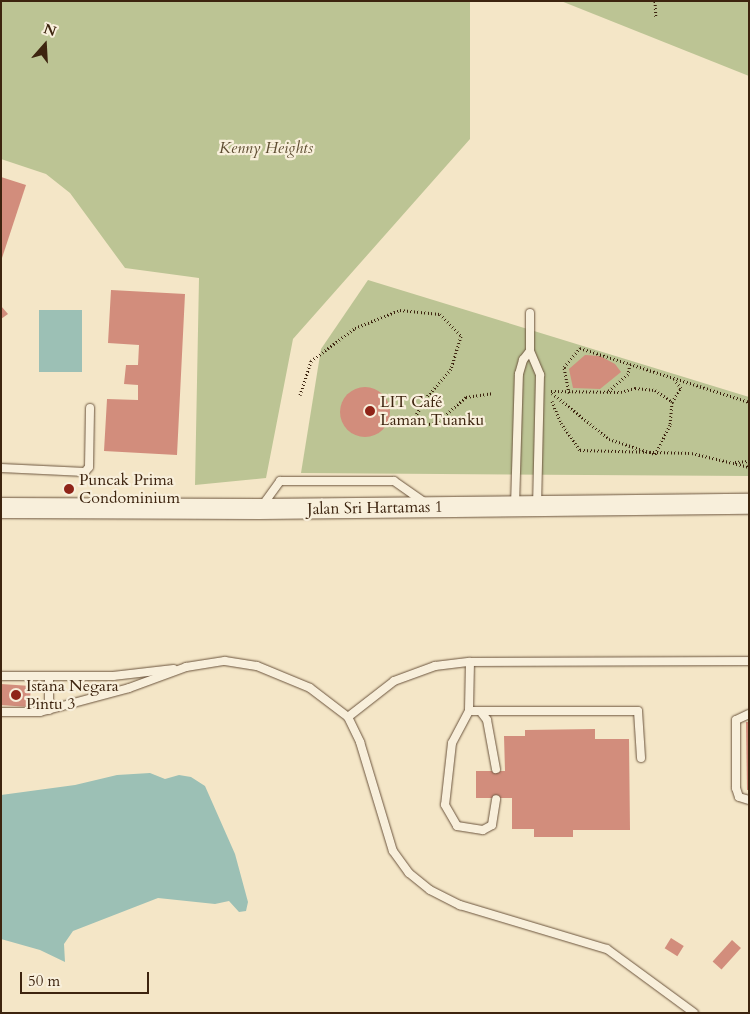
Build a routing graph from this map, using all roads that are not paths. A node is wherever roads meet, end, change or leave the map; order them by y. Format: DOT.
graph roads {
  1 [pos="530,313"];
  2 [pos="530,352"];
  3 [pos="90,408"];
  4 [pos="1,468"];
  5 [pos="749,504"];
  6 [pos="515,507"];
  7 [pos="537,507"];
  8 [pos="1,508"];
  9 [pos="432,508"];
  10 [pos="259,509"];
  11 [pos="749,661"];
  12 [pos="470,662"];
  13 [pos="186,667"];
  14 [pos="1,676"];
  15 [pos="49,678"];
  16 [pos="49,710"];
  17 [pos="469,711"];
  18 [pos="1,712"];
  19 [pos="480,712"];
  20 [pos="749,714"];
  21 [pos="348,717"];
  22 [pos="641,758"];
  23 [pos="496,769"];
  24 [pos="496,799"];
  25 [pos="749,800"];
  26 [pos="694,1013"];
  1 -- 2 [label="lane"];
  2 -- 6 [label="lane"];
  2 -- 7 [label="lane"];
  3 -- 4 [label="lane"];
  5 -- 7 [label="street, Jalan Sri Hartamas 1"];
  6 -- 7 [label="street, Jalan Sri Hartamas 1"];
  6 -- 9 [label="street, Jalan Sri Hartamas 1"];
  8 -- 10 [label="street, Jalan Sri Hartamas 1"];
  9 -- 10 [label="street, Jalan Sri Hartamas 1"];
  9 -- 10 [label="lane"];
  11 -- 12 [label="lane"];
  12 -- 17 [label="lane"];
  12 -- 21 [label="lane"];
  13 -- 15 [label="lane"];
  13 -- 16 [label="lane"];
  13 -- 21 [label="lane"];
  14 -- 15 [label="lane"];
  15 -- 16 [label="lane"];
  16 -- 18 [label="lane"];
  17 -- 19 [label="lane"];
  17 -- 24 [label="lane"];
  19 -- 22 [label="lane"];
  19 -- 23 [label="lane"];
  20 -- 25 [label="lane"];
  21 -- 26 [label="lane"];
}
